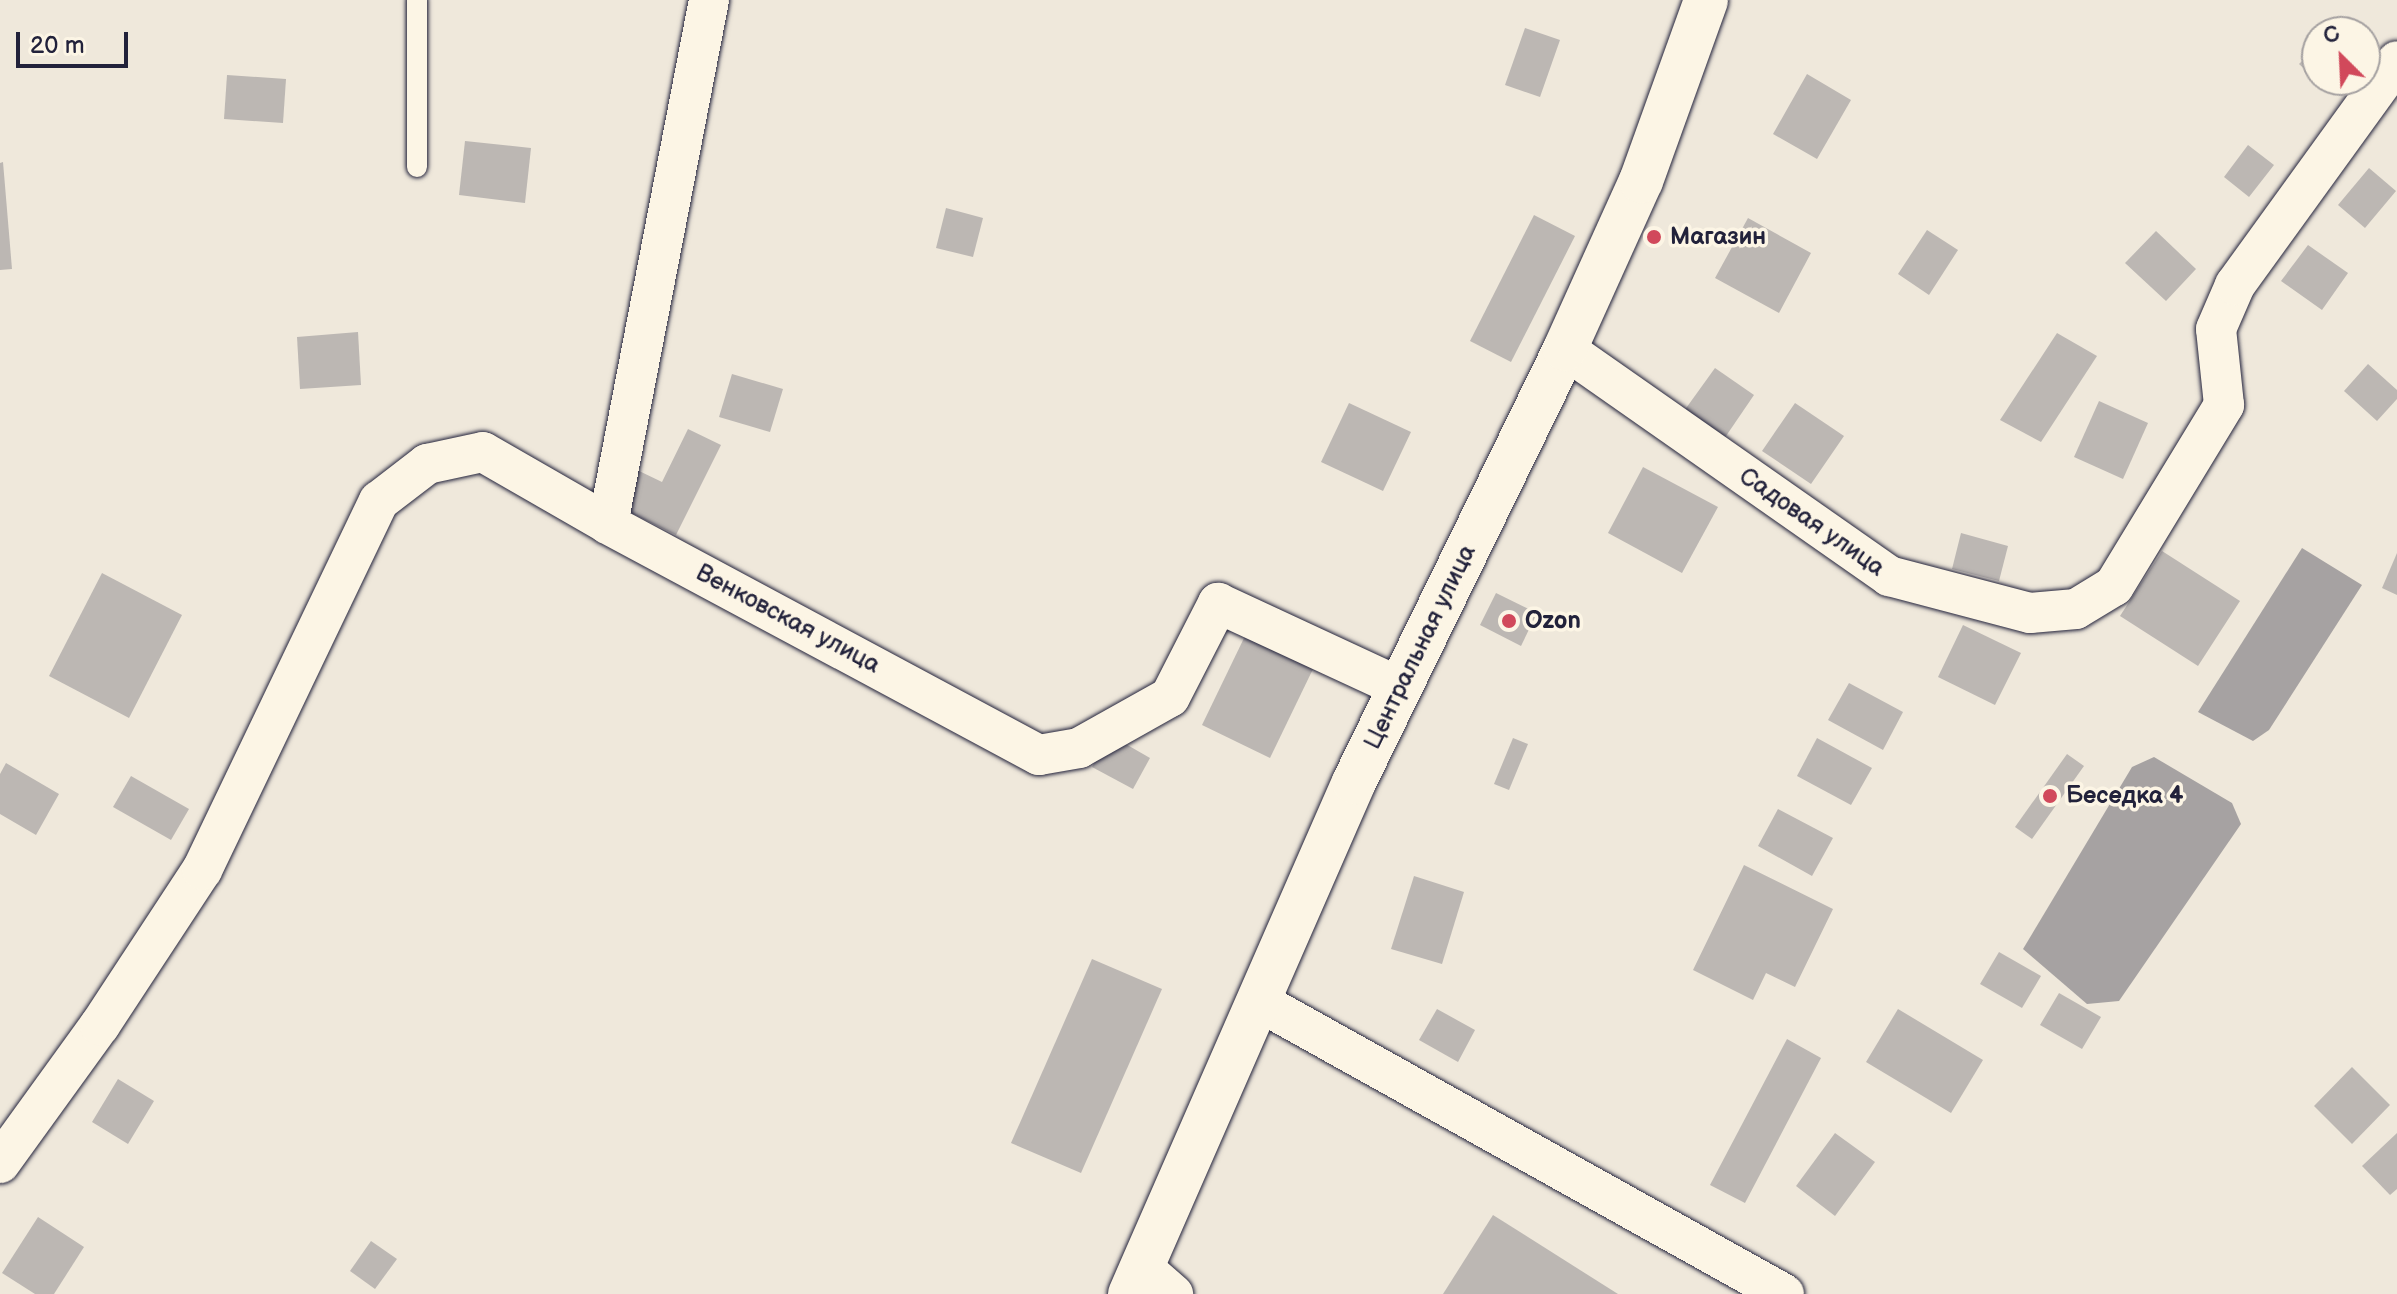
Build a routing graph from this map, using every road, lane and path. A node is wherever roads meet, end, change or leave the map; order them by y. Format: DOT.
graph roads {
  1 [pos="417,0"];
  2 [pos="709,0"];
  3 [pos="1706,0"];
  4 [pos="2397,61"];
  5 [pos="417,167"];
  6 [pos="1565,349"];
  7 [pos="608,524"];
  8 [pos="1399,687"];
  9 [pos="1258,1001"];
  10 [pos="0,1163"];
  11 [pos="1149,1285"];
  12 [pos="1784,1294"];
  1 -- 5 [label="lane"];
  2 -- 7 [label="street"];
  3 -- 6 [label="main road, Центральная улица"];
  4 -- 6 [label="street, Садовая улица"];
  6 -- 8 [label="main road, Центральная улица"];
  7 -- 8 [label="street, Венковская улица"];
  7 -- 10 [label="street"];
  8 -- 9 [label="main road, Центральная улица"];
  9 -- 11 [label="main road, Центральная улица"];
  9 -- 12 [label="street"];
}
